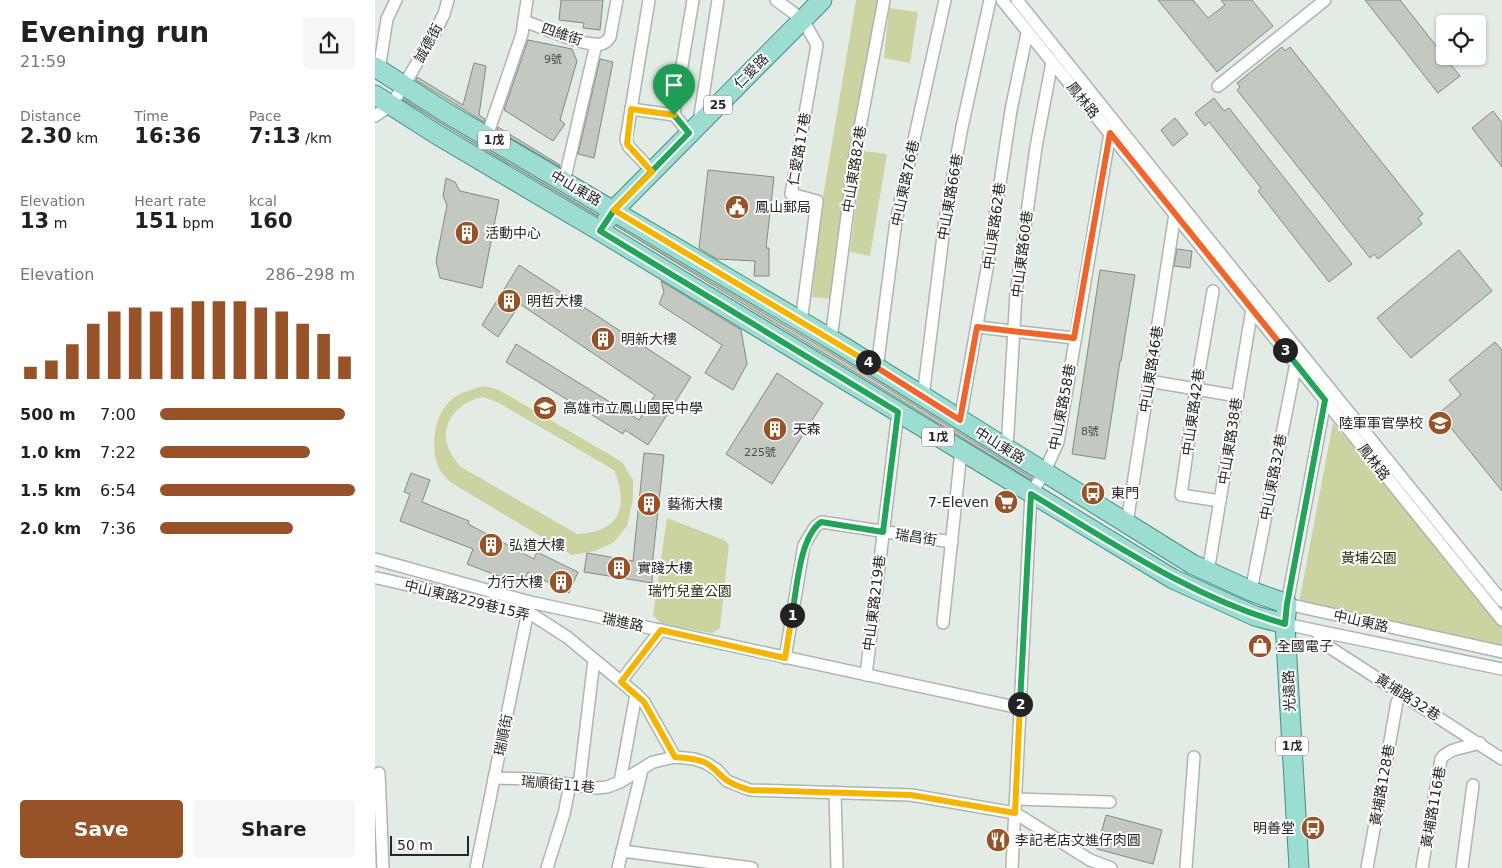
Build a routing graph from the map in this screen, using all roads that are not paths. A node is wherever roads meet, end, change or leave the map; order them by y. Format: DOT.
graph roads {
  1 [pos="396,0"];
  2 [pos="448,0"];
  3 [pos="527,0"];
  4 [pos="617,0"];
  5 [pos="649,0"];
  6 [pos="693,0"];
  7 [pos="718,0"];
  8 [pos="776,0"];
  9 [pos="822,0"];
  10 [pos="884,0"];
  11 [pos="945,0"];
  12 [pos="989,0"];
  13 [pos="1002,0"];
  14 [pos="1017,0"];
  15 [pos="1325,0"];
  16 [pos="803,20"];
  17 [pos="524,21"];
  18 [pos="1027,33"];
  19 [pos="596,44"];
  20 [pos="1052,62"];
  21 [pos="377,69"];
  22 [pos="404,85"];
  23 [pos="1218,86"];
  24 [pos="375,95"];
  25 [pos="391,105"];
  26 [pos="631,109"];
  27 [pos="674,115"];
  28 [pos="375,116"];
  29 [pos="694,129"];
  30 [pos="1110,133"];
  31 [pos="487,136"];
  32 [pos="652,172"];
  33 [pos="564,182"];
  34 [pos="614,210"];
  35 [pos="1175,214"];
  36 [pos="600,231"];
  37 [pos="1213,291"];
  38 [pos="1252,309"];
  39 [pos="801,322"];
  40 [pos="977,327"];
  41 [pos="1014,331"];
  42 [pos="1074,338"];
  43 [pos="831,339"];
  44 [pos="1296,363"];
  45 [pos="877,368"];
  46 [pos="1149,381"];
  47 [pos="1329,388"];
  48 [pos="1196,389"];
  49 [pos="1237,396"];
  50 [pos="923,397"];
  51 [pos="1325,400"];
  52 [pos="898,412"];
  53 [pos="960,420"];
  54 [pos="1007,449"];
  55 [pos="961,451"];
  56 [pos="1044,473"];
  57 [pos="1031,494"];
  58 [pos="1219,501"];
  59 [pos="1127,523"];
  60 [pos="883,532"];
  61 [pos="952,542"];
  62 [pos="377,560"];
  63 [pos="1208,572"];
  64 [pos="376,581"];
  65 [pos="1251,590"];
  66 [pos="1502,600"];
  67 [pos="1287,604"];
  68 [pos="529,607"];
  69 [pos="1502,620"];
  70 [pos="943,624"];
  71 [pos="1285,624"];
  72 [pos="661,630"];
  73 [pos="1317,632"];
  74 [pos="1502,652"];
  75 [pos="785,658"];
  76 [pos="594,660"];
  77 [pos="1502,669"];
  78 [pos="866,675"];
  79 [pos="621,682"];
  80 [pos="636,694"];
  81 [pos="1397,702"];
  82 [pos="1020,708"];
  83 [pos="1480,743"];
  84 [pos="675,757"];
  85 [pos="1194,757"];
  86 [pos="1502,759"];
  87 [pos="642,770"];
  88 [pos="379,773"];
  89 [pos="494,778"];
  90 [pos="620,782"];
  91 [pos="574,785"];
  92 [pos="1473,785"];
  93 [pos="835,792"];
  94 [pos="1015,799"];
  95 [pos="1111,802"];
  96 [pos="1015,813"];
  97 [pos="621,851"];
  98 [pos="1090,864"];
  99 [pos="383,868"];
  100 [pos="476,868"];
  101 [pos="547,868"];
  102 [pos="617,868"];
  103 [pos="752,868"];
  104 [pos="837,868"];
  105 [pos="1012,868"];
  106 [pos="1111,868"];
  107 [pos="1186,868"];
  108 [pos="1299,868"];
  109 [pos="1367,868"];
  110 [pos="1422,868"];
  111 [pos="1462,868"];
  1 -- 21 [label="street"];
  2 -- 22 [label="street, 誠德街"];
  3 -- 17 [label="street, 四維街"];
  4 -- 19 [label="street, 四維街"];
  5 -- 26 [label="street"];
  6 -- 27 [label="street"];
  7 -- 29 [label="street"];
  8 -- 16 [label="street"];
  9 -- 16 [label="main road, 仁愛路 / 25"];
  10 -- 43 [label="street, 中山東路82巷"];
  11 -- 45 [label="street, 中山東路76巷"];
  12 -- 50 [label="street, 中山東路66巷"];
  13 -- 18 [label="street, 鳳林路"];
  14 -- 47 [label="street, 鳳林路"];
  15 -- 23 [label="street"];
  16 -- 29 [label="main road, 仁愛路 / 25"];
  16 -- 39 [label="street, 仁愛路17巷"];
  17 -- 19 [label="street, 四維街"];
  17 -- 31 [label="street"];
  18 -- 20 [label="street, 鳳林路"];
  18 -- 40 [label="street, 中山東路62巷"];
  19 -- 33 [label="street"];
  20 -- 30 [label="street, 鳳林路"];
  20 -- 41 [label="street, 中山東路60巷"];
  21 -- 22 [label="main road, 中山東路 / 1戊"];
  22 -- 25 [label="street, 誠德街"];
  22 -- 31 [label="main road, 中山東路 / 1戊"];
  24 -- 25 [label="main road, 中山東路 / 1戊"];
  25 -- 28 [label="street"];
  25 -- 36 [label="main road, 中山東路 / 1戊"];
  26 -- 27 [label="street"];
  26 -- 32 [label="street"];
  27 -- 29 [label="street"];
  29 -- 32 [label="main road, 仁愛路 / 25"];
  30 -- 35 [label="street, 鳳林路"];
  30 -- 42 [label="street, 中山東路58巷"];
  31 -- 33 [label="main road, 中山東路 / 1戊"];
  32 -- 34 [label="main road, 仁愛路 / 25"];
  33 -- 34 [label="main road, 中山東路 / 1戊"];
  34 -- 36 [label="main road, 仁愛路 / 25"];
  34 -- 39 [label="main road, 中山東路 / 1戊"];
  35 -- 38 [label="street, 鳳林路"];
  35 -- 46 [label="street, 中山東路46巷"];
  36 -- 52 [label="main road, 中山東路 / 1戊"];
  37 -- 48 [label="street, 中山東路42巷"];
  38 -- 44 [label="street, 鳳林路"];
  38 -- 49 [label="street, 中山東路38巷"];
  39 -- 43 [label="main road, 中山東路 / 1戊"];
  40 -- 41 [label="street"];
  40 -- 53 [label="street, 中山東路62巷"];
  41 -- 42 [label="street"];
  41 -- 54 [label="street, 中山東路60巷"];
  42 -- 56 [label="street, 中山東路58巷"];
  43 -- 45 [label="main road, 中山東路 / 1戊"];
  44 -- 51 [label="street, 鳳林路"];
  44 -- 65 [label="street, 中山東路32巷"];
  45 -- 50 [label="main road, 中山東路 / 1戊"];
  46 -- 48 [label="street"];
  46 -- 59 [label="street, 中山東路46巷"];
  47 -- 51 [label="street"];
  47 -- 66 [label="street, 鳳林路"];
  48 -- 49 [label="street"];
  48 -- 58 [label="street, 中山東路42巷"];
  49 -- 58 [label="street, 中山東路38巷"];
  50 -- 53 [label="main road, 中山東路 / 1戊"];
  51 -- 67 [label="street"];
  51 -- 69 [label="street, 鳳林路"];
  52 -- 55 [label="main road, 中山東路 / 1戊"];
  52 -- 60 [label="street, 中山東路219巷"];
  53 -- 54 [label="main road, 中山東路 / 1戊"];
  54 -- 56 [label="main road, 中山東路 / 1戊"];
  55 -- 57 [label="main road, 中山東路 / 1戊"];
  55 -- 61 [label="street"];
  56 -- 57 [label="street, 中山東路58巷"];
  56 -- 59 [label="main road, 中山東路 / 1戊"];
  57 -- 71 [label="main road, 中山東路 / 1戊"];
  57 -- 82 [label="street"];
  58 -- 63 [label="street, 中山東路38巷"];
  59 -- 63 [label="main road, 中山東路 / 1戊"];
  60 -- 61 [label="street, 瑞昌街"];
  60 -- 75 [label="street, 瑞昌街"];
  60 -- 78 [label="street, 中山東路219巷"];
  61 -- 70 [label="street, 瑞昌街"];
  62 -- 64 [label="street"];
  62 -- 68 [label="street, 瑞進路"];
  63 -- 65 [label="main road, 中山東路 / 1戊"];
  64 -- 68 [label="street, 中山東路229巷15弄"];
  65 -- 67 [label="main road, 中山東路 / 1戊"];
  67 -- 71 [label="main road, 光遠路 / 1戊"];
  67 -- 74 [label="street, 中山東路"];
  68 -- 72 [label="street, 瑞進路"];
  68 -- 76 [label="street, 中山東路229巷15弄"];
  68 -- 89 [label="street, 瑞順街"];
  71 -- 73 [label="street, 中山東路"];
  71 -- 108 [label="main road, 光遠路 / 1戊"];
  72 -- 75 [label="street, 瑞進路"];
  72 -- 79 [label="street"];
  73 -- 77 [label="street, 中山東路"];
  73 -- 83 [label="street, 黃埔路32巷"];
  75 -- 78 [label="street, 瑞進路"];
  76 -- 79 [label="street, 中山東路229巷15弄"];
  76 -- 91 [label="street"];
  78 -- 82 [label="street, 瑞進路"];
  79 -- 80 [label="street, 中山東路229巷15弄"];
  80 -- 84 [label="street, 中山東路229巷15弄"];
  80 -- 90 [label="street"];
  81 -- 109 [label="street, 黃埔路128巷"];
  82 -- 94 [label="street"];
  83 -- 86 [label="street, 黃埔路32巷"];
  83 -- 110 [label="street, 黃埔路116巷"];
  84 -- 87 [label="street, 瑞順街11巷"];
  84 -- 93 [label="street"];
  85 -- 107 [label="street"];
  87 -- 90 [label="street, 瑞順街11巷"];
  87 -- 97 [label="street"];
  88 -- 99 [label="street"];
  89 -- 91 [label="street, 瑞順街11巷"];
  89 -- 100 [label="street, 瑞順街"];
  90 -- 91 [label="street, 瑞順街11巷"];
  91 -- 101 [label="street"];
  92 -- 111 [label="street"];
  93 -- 96 [label="street"];
  93 -- 104 [label="street"];
  94 -- 95 [label="street"];
  94 -- 96 [label="street"];
  96 -- 98 [label="street"];
  96 -- 105 [label="street"];
  97 -- 102 [label="street"];
  97 -- 103 [label="street"];
  98 -- 106 [label="street"];
}
